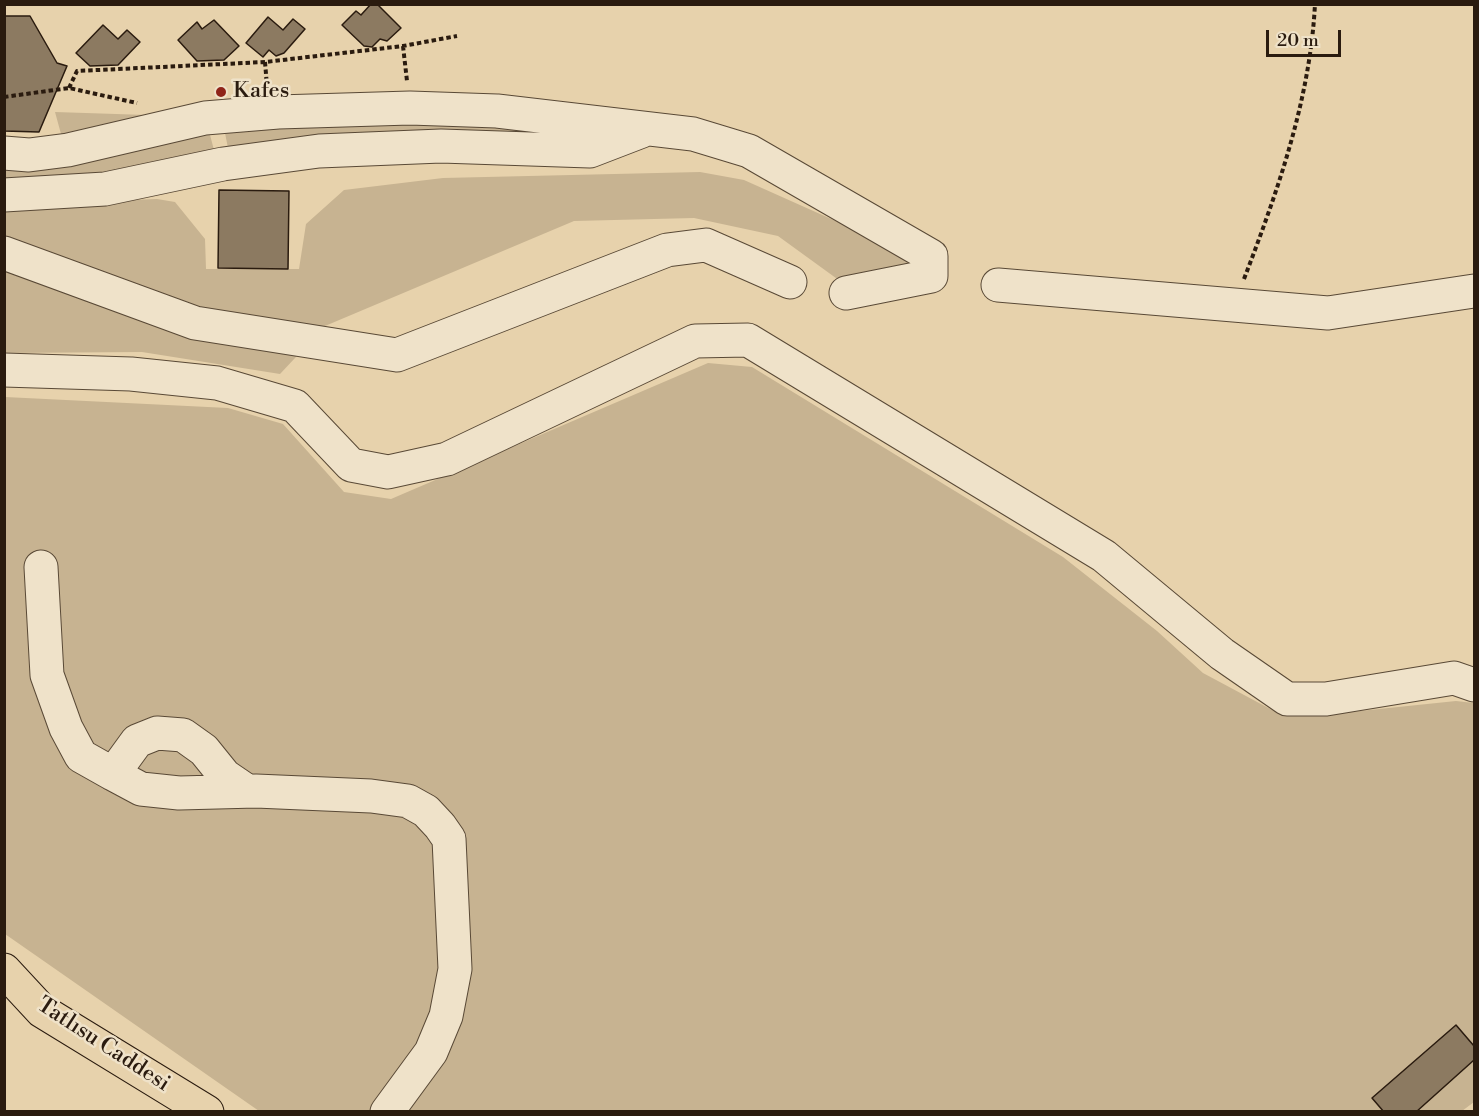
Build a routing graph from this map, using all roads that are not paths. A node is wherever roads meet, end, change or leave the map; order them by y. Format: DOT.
graph roads {
  1 [pos="646,129"];
  2 [pos="4,153"];
  3 [pos="4,195"];
  4 [pos="4,253"];
  5 [pos="790,282"];
  6 [pos="998,285"];
  7 [pos="1474,291"];
  8 [pos="846,293"];
  9 [pos="4,370"];
  10 [pos="41,567"];
  11 [pos="1474,685"];
  12 [pos="113,774"];
  13 [pos="247,790"];
  14 [pos="4,970"];
  15 [pos="207,1112"];
  16 [pos="387,1112"];
  1 -- 2 [label="street"];
  1 -- 3 [label="street"];
  1 -- 8 [label="street"];
  4 -- 5 [label="street"];
  6 -- 7 [label="street"];
  9 -- 11 [label="street"];
  10 -- 12 [label="street"];
  12 -- 13 [label="street"];
  12 -- 13 [label="street"];
  13 -- 16 [label="street"];
  14 -- 15 [label="main road, Tatlısu Caddesi"];
}
